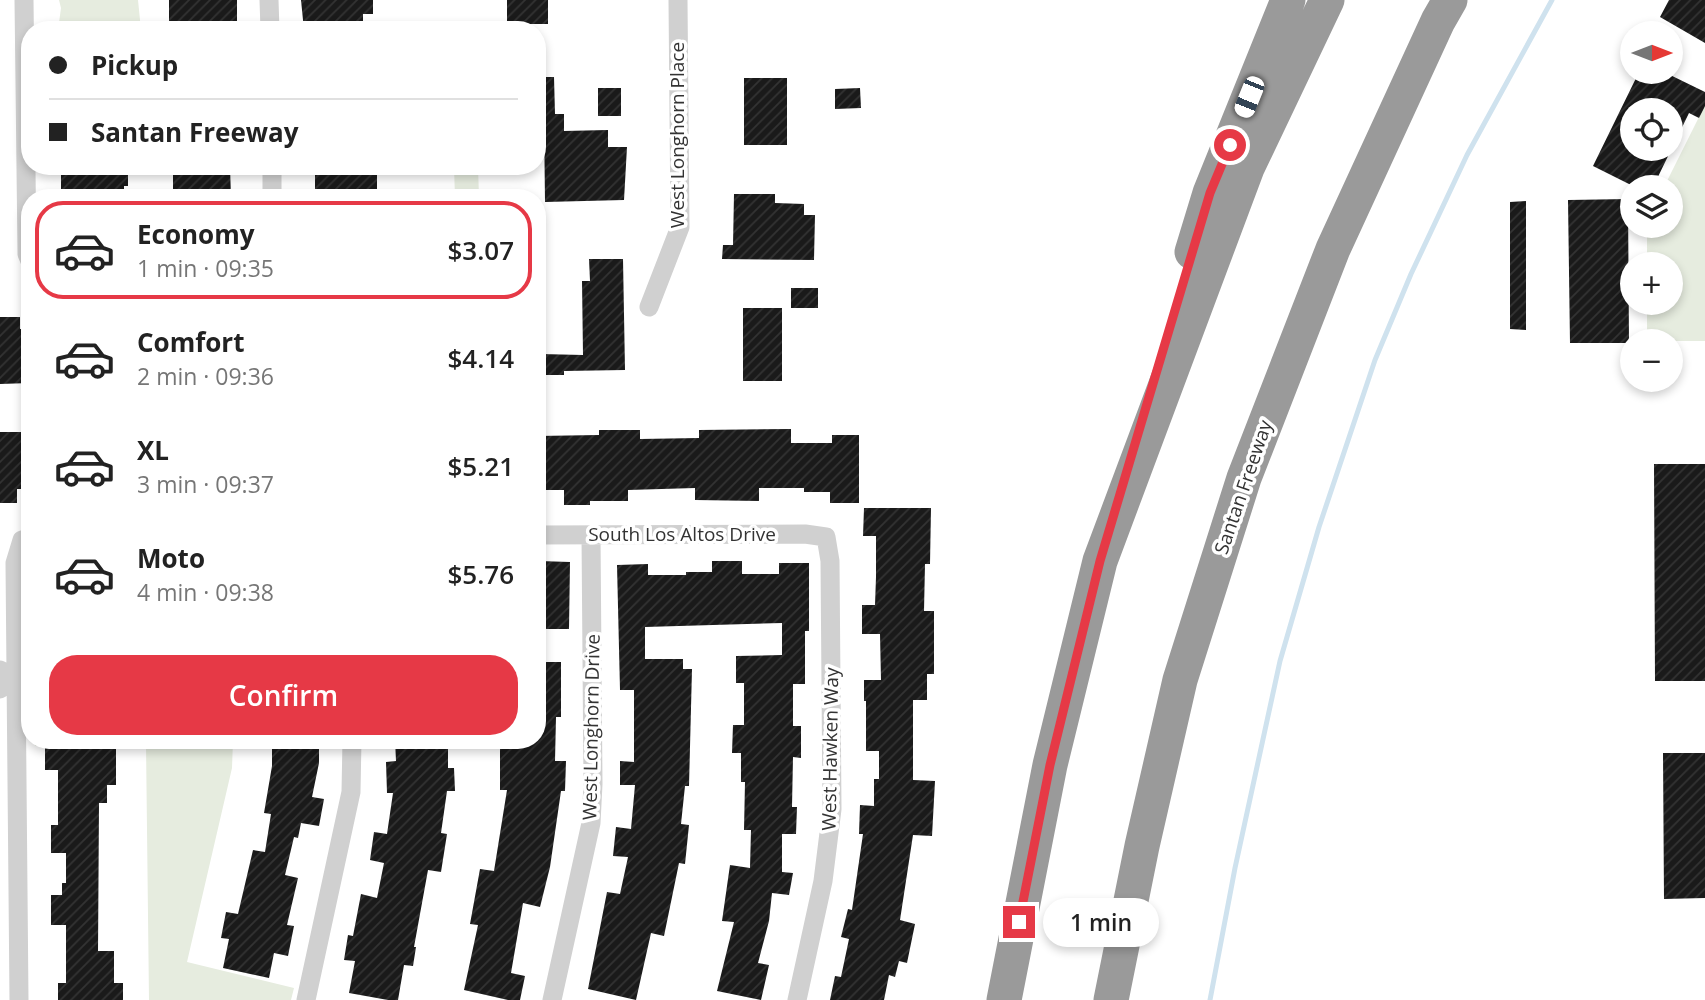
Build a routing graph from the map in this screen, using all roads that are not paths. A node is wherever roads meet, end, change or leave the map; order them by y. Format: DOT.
graph roads {
  1 [pos="24,0"];
  2 [pos="270,0"];
  3 [pos="678,0"];
  4 [pos="1288,0"];
  5 [pos="1327,0"];
  6 [pos="1450,0"];
  7 [pos="1475,0"];
  8 [pos="24,21"];
  9 [pos="270,21"];
  10 [pos="1334,249"];
  11 [pos="649,307"];
  12 [pos="546,535"];
  13 [pos="591,535"];
  14 [pos="826,537"];
  15 [pos="21,550"];
  16 [pos="1100,561"];
  17 [pos="5,679"];
  18 [pos="352,749"];
  19 [pos="19,1000"];
  20 [pos="306,1000"];
  21 [pos="552,1000"];
  22 [pos="797,1000"];
  23 [pos="1004,1000"];
  24 [pos="1111,1000"];
  1 -- 8 [label="street"];
  2 -- 9 [label="street"];
  3 -- 11 [label="street, West Longhorn Place"];
  4 -- 16 [label="highway"];
  5 -- 16 [label="highway"];
  6 -- 10 [label="highway, Santan Freeway"];
  7 -- 10 [label="highway"];
  10 -- 24 [label="highway, Santan Freeway"];
  12 -- 13 [label="street, South Los Altos Drive"];
  13 -- 14 [label="street, South Los Altos Drive"];
  13 -- 21 [label="street, West Longhorn Drive"];
  14 -- 22 [label="street, West Hawken Way"];
  15 -- 17 [label="street"];
  16 -- 23 [label="highway"];
  17 -- 19 [label="street"];
  18 -- 20 [label="street"];
}
